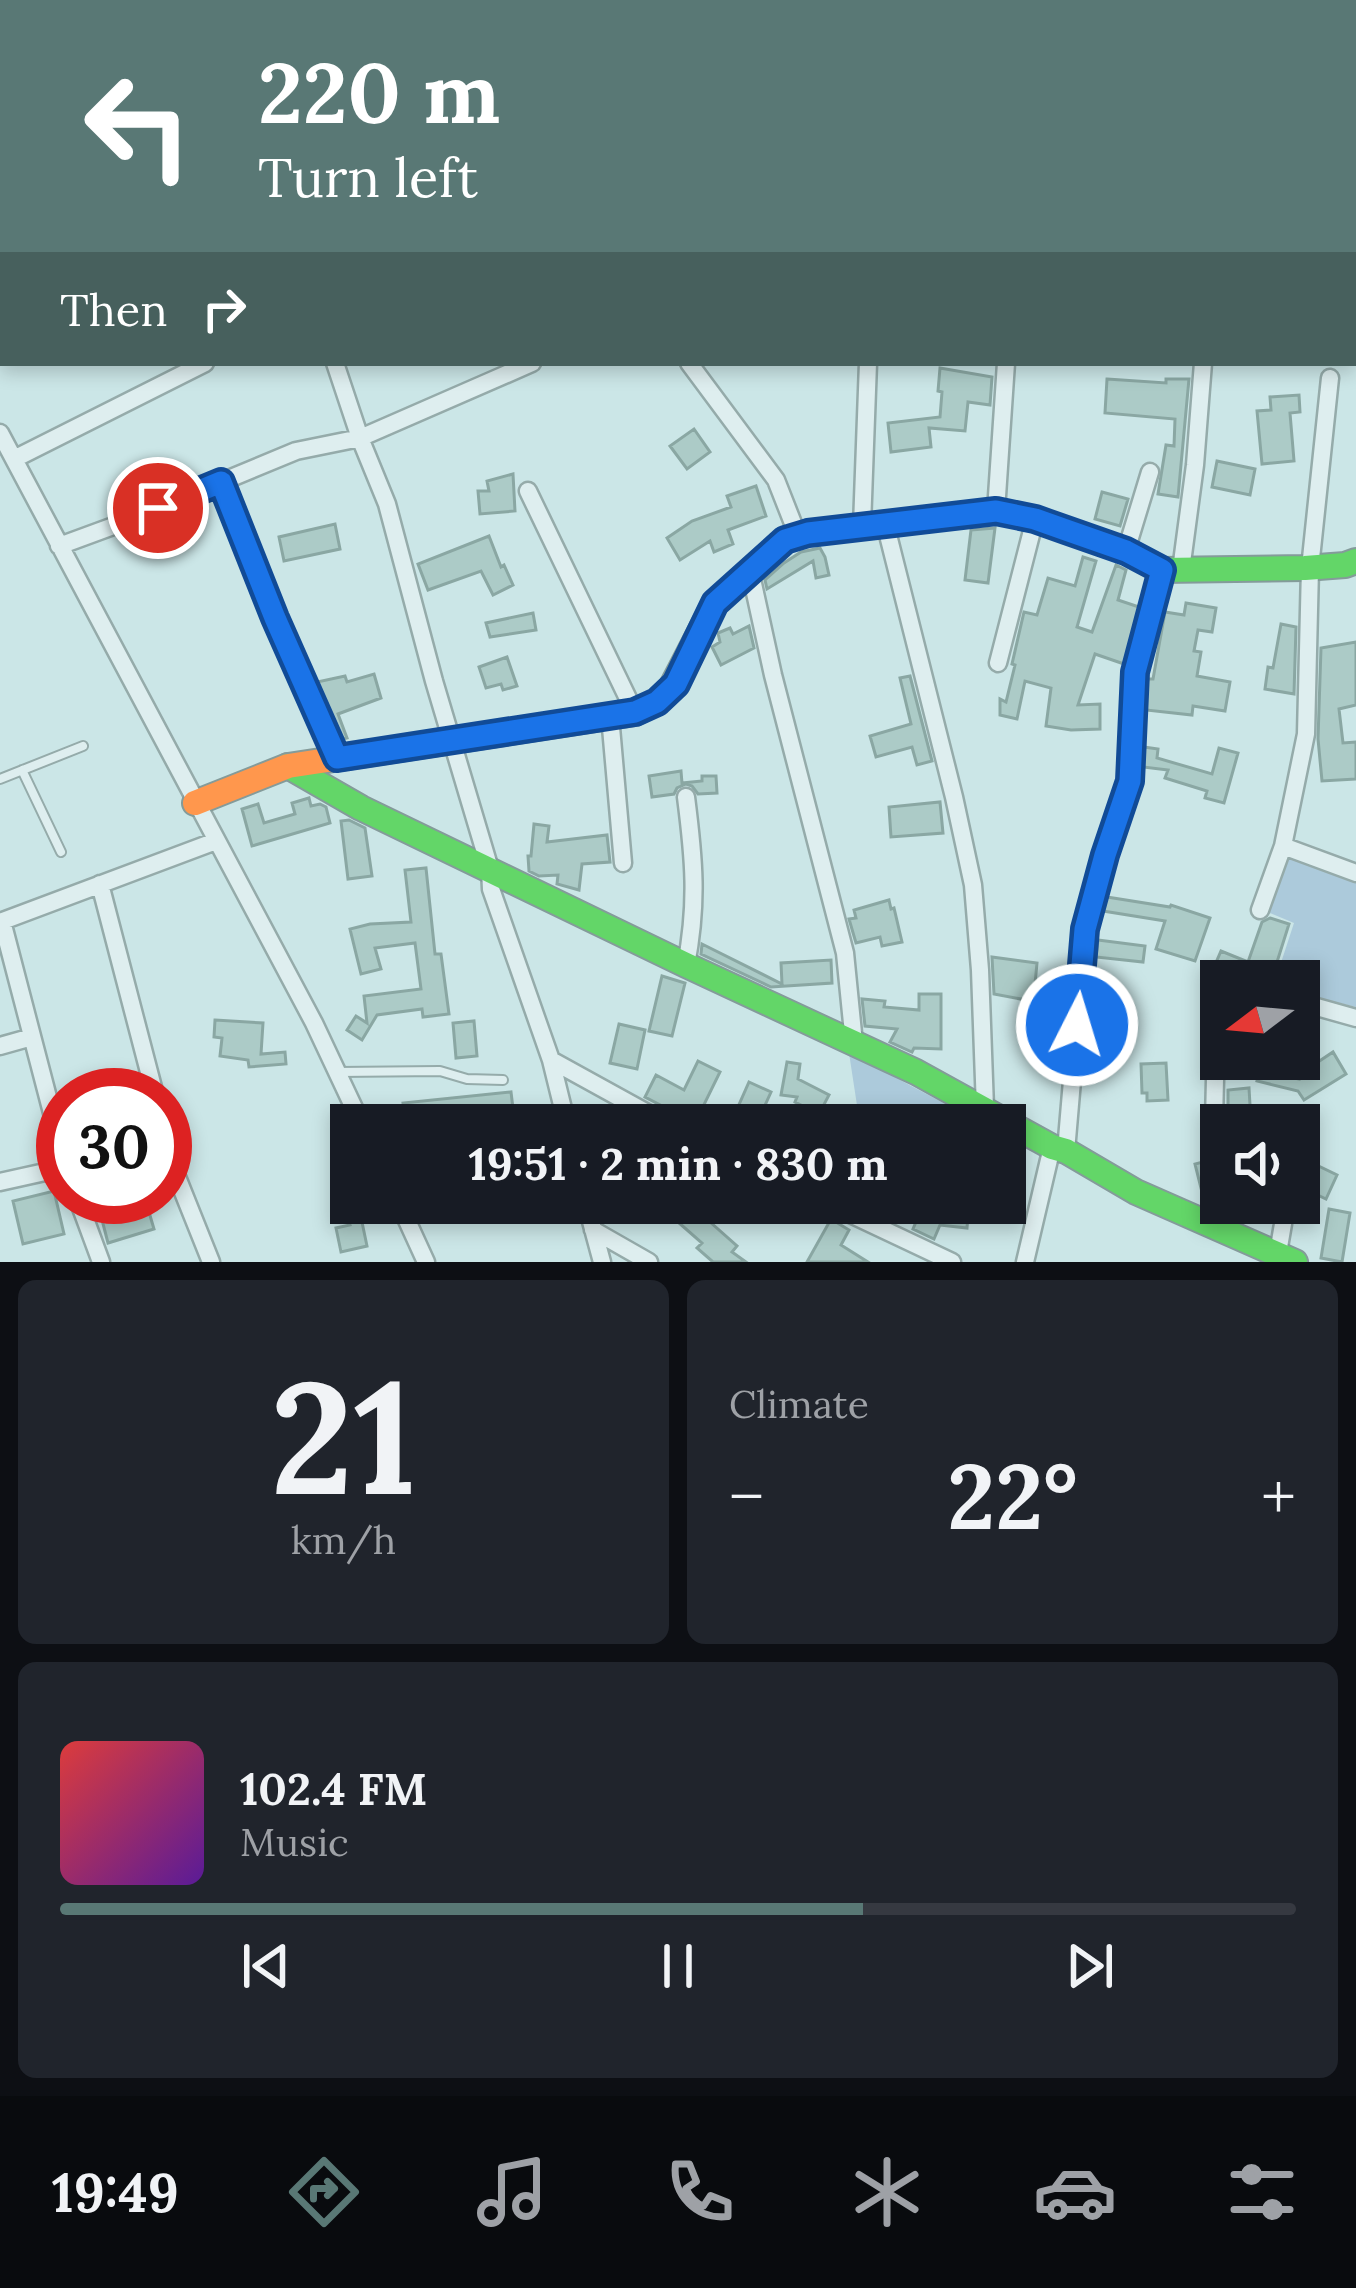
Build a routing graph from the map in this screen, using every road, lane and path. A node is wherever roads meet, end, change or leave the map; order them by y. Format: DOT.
graph roads {
  1 [pos="200,366"];
  2 [pos="336,366"];
  3 [pos="525,366"];
  4 [pos="691,366"];
  5 [pos="868,366"];
  6 [pos="1006,366"];
  7 [pos="1203,366"];
  8 [pos="1330,378"];
  9 [pos="0,433"];
  10 [pos="360,438"];
  11 [pos="14,459"];
  12 [pos="1150,472"];
  13 [pos="221,482"];
  14 [pos="528,491"];
  15 [pos="996,511"];
  16 [pos="1035,519"];
  17 [pos="874,525"];
  18 [pos="797,536"];
  19 [pos="59,546"];
  20 [pos="1126,551"];
  21 [pos="1356,561"];
  22 [pos="1310,568"];
  23 [pos="749,570"];
  24 [pos="1171,570"];
  25 [pos="998,663"];
  26 [pos="622,714"];
  27 [pos="451,740"];
  28 [pos="83,746"];
  29 [pos="337,758"];
  30 [pos="288,766"];
  31 [pos="22,770"];
  32 [pos="0,779"];
  33 [pos="686,797"];
  34 [pos="195,803"];
  35 [pos="216,841"];
  36 [pos="1283,845"];
  37 [pos="61,852"];
  38 [pos="623,863"];
  39 [pos="490,869"];
  40 [pos="1356,873"];
  41 [pos="100,884"];
  42 [pos="1260,910"];
  43 [pos="1,921"];
  44 [pos="686,965"];
  45 [pos="1320,1008"];
  46 [pos="1356,1018"];
  47 [pos="32,1037"];
  48 [pos="854,1043"];
  49 [pos="0,1046"];
  50 [pos="550,1060"];
  51 [pos="40,1068"];
  52 [pos="148,1068"];
  53 [pos="337,1072"];
  54 [pos="503,1080"];
  55 [pos="352,1104"];
  56 [pos="561,1104"];
  57 [pos="631,1104"];
  58 [pos="977,1104"];
  59 [pos="985,1104"];
  60 [pos="1026,1131"];
  61 [pos="1059,1149"];
  62 [pos="36,1174"];
  63 [pos="0,1182"];
  64 [pos="192,1214"];
  65 [pos="87,1224"];
  66 [pos="409,1224"];
  67 [pos="591,1224"];
  68 [pos="871,1224"];
  69 [pos="1227,1224"];
  70 [pos="1283,1224"];
  71 [pos="593,1230"];
  72 [pos="1225,1233"];
  73 [pos="1286,1258"];
  74 [pos="100,1262"];
  75 [pos="211,1262"];
  76 [pos="426,1262"];
  77 [pos="602,1262"];
  78 [pos="649,1262"];
  79 [pos="952,1262"];
  80 [pos="1025,1262"];
  1 -- 11 [label="street"];
  2 -- 10 [label="street"];
  3 -- 10 [label="street"];
  4 -- 18 [label="street"];
  5 -- 17 [label="street"];
  6 -- 15 [label="street"];
  7 -- 24 [label="street"];
  8 -- 22 [label="street"];
  9 -- 11 [label="street"];
  10 -- 13 [label="street"];
  10 -- 27 [label="street"];
  11 -- 19 [label="street"];
  12 -- 20 [label="street"];
  13 -- 19 [label="street"];
  13 -- 29 [label="street"];
  14 -- 26 [label="street"];
  15 -- 16 [label="street"];
  15 -- 17 [label="street"];
  16 -- 20 [label="street"];
  16 -- 25 [label="street"];
  17 -- 18 [label="street"];
  17 -- 59 [label="street"];
  18 -- 23 [label="street"];
  19 -- 34 [label="street"];
  20 -- 24 [label="street"];
  21 -- 22 [label="street"];
  22 -- 24 [label="street"];
  22 -- 36 [label="street"];
  23 -- 26 [label="street"];
  23 -- 48 [label="street"];
  24 -- 61 [label="street"];
  26 -- 27 [label="street"];
  26 -- 38 [label="street"];
  27 -- 29 [label="street"];
  27 -- 39 [label="street"];
  28 -- 31 [label="lane"];
  29 -- 30 [label="street"];
  30 -- 34 [label="street"];
  30 -- 39 [label="street"];
  31 -- 32 [label="lane"];
  31 -- 37 [label="lane"];
  33 -- 44 [label="street"];
  34 -- 35 [label="street"];
  35 -- 41 [label="street"];
  35 -- 53 [label="street"];
  36 -- 40 [label="street"];
  36 -- 42 [label="street"];
  39 -- 44 [label="street"];
  39 -- 50 [label="street"];
  41 -- 43 [label="street"];
  41 -- 52 [label="street"];
  43 -- 47 [label="street"];
  44 -- 48 [label="street"];
  45 -- 46 [label="street"];
  47 -- 49 [label="street"];
  47 -- 51 [label="street"];
  48 -- 58 [label="street"];
  50 -- 56 [label="street"];
  50 -- 57 [label="street"];
  53 -- 54 [label="lane"];
  53 -- 55 [label="street"];
  60 -- 61 [label="street"];
  61 -- 72 [label="street"];
  61 -- 80 [label="street"];
  62 -- 63 [label="street"];
  64 -- 75 [label="street"];
  65 -- 74 [label="street"];
  66 -- 76 [label="street"];
  67 -- 71 [label="street"];
  68 -- 79 [label="street"];
  69 -- 72 [label="street"];
  70 -- 73 [label="street"];
  71 -- 77 [label="street"];
  71 -- 78 [label="street"];
  72 -- 73 [label="street"];
}
